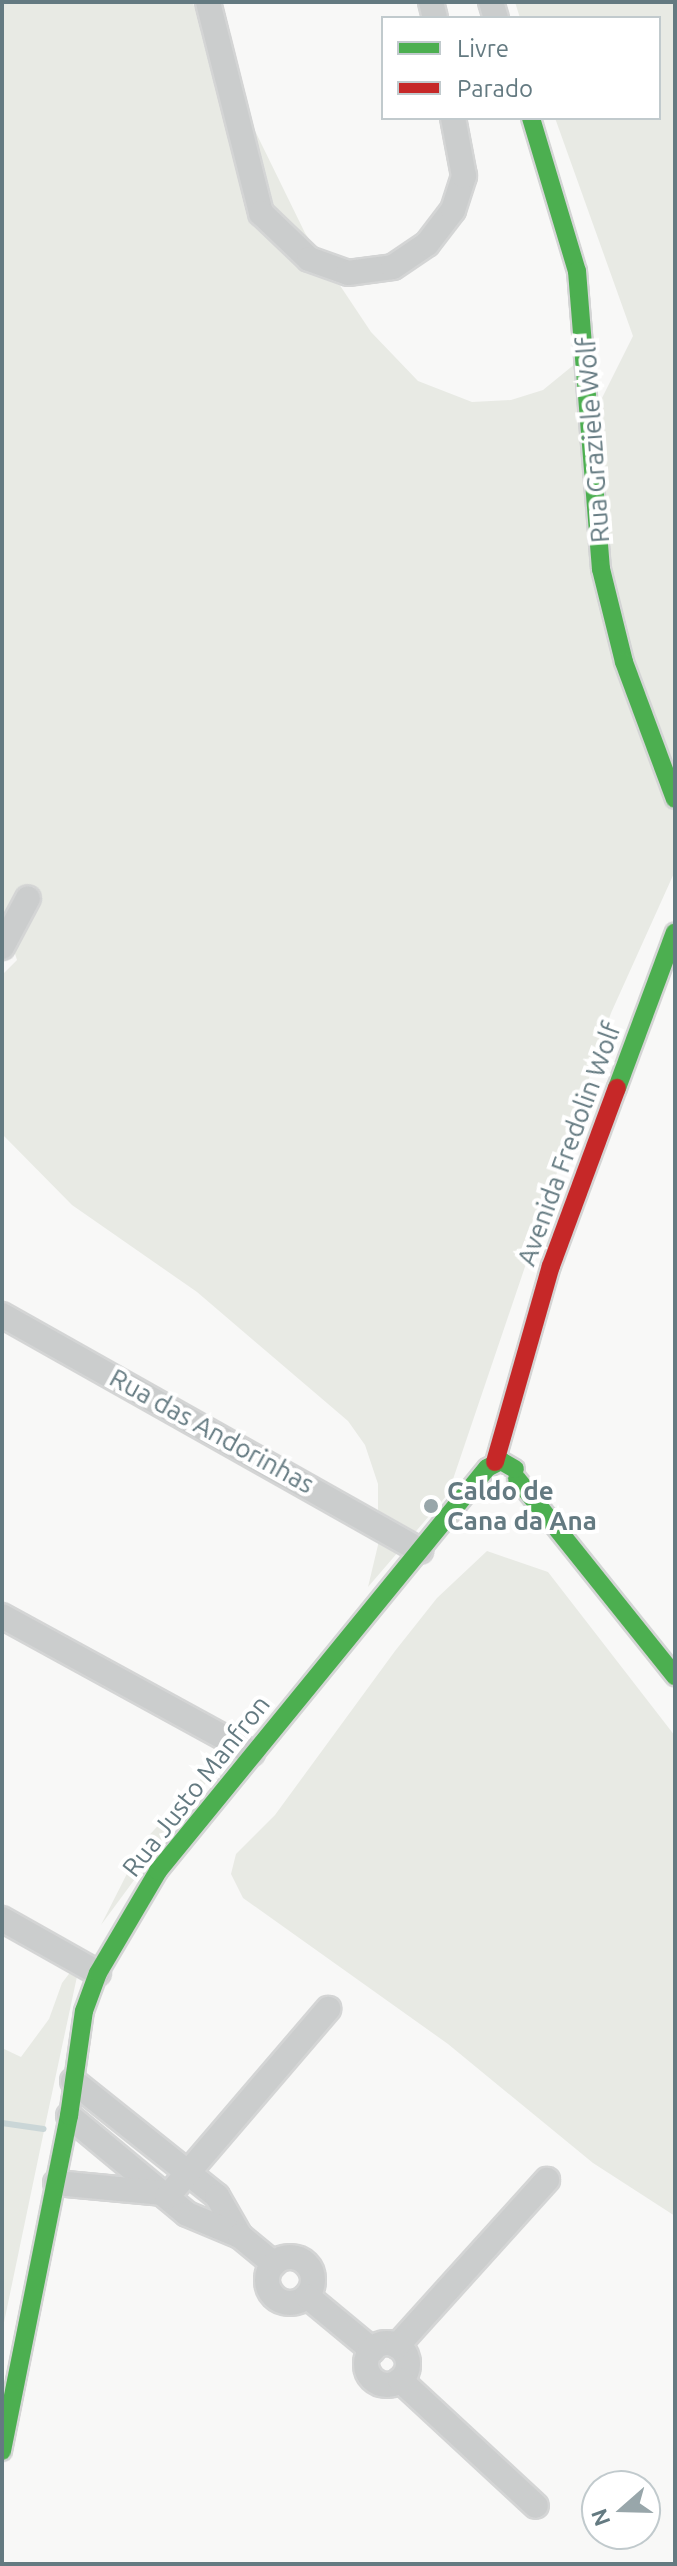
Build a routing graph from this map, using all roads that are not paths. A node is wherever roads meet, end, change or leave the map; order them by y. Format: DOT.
graph roads {
  1 [pos="208,2"];
  2 [pos="453,120"];
  3 [pos="532,120"];
  4 [pos="668,766"];
  5 [pos="675,799"];
  6 [pos="28,898"];
  7 [pos="675,932"];
  8 [pos="2,947"];
  9 [pos="2,1315"];
  10 [pos="519,1377"];
  11 [pos="490,1468"];
  12 [pos="516,1474"];
  13 [pos="495,1496"];
  14 [pos="446,1523"];
  15 [pos="420,1551"];
  16 [pos="600,1582"];
  17 [pos="2,1616"];
  18 [pos="675,1676"];
  19 [pos="252,1753"];
  20 [pos="2,1919"];
  21 [pos="98,1973"];
  22 [pos="328,2009"];
  23 [pos="73,2081"];
  24 [pos="69,2116"];
  25 [pos="189,2171"];
  26 [pos="547,2180"];
  27 [pos="56,2183"];
  28 [pos="164,2195"];
  29 [pos="240,2236"];
  30 [pos="397,2346"];
  31 [pos="372,2350"];
  32 [pos="400,2380"];
  33 [pos="2,2451"];
  34 [pos="536,2506"];
  1 -- 2 [label="street"];
  3 -- 4 [label="main road, Rua Graziele Wolf"];
  4 -- 5 [label="main road, Rua Graziele Wolf"];
  6 -- 8 [label="street"];
  7 -- 10 [label="main road, Avenida Fredolin Wolf"];
  9 -- 15 [label="street, Rua das Andorinhas"];
  10 -- 11 [label="main road, Avenida Fredolin Wolf"];
  10 -- 12 [label="main road, Avenida Fredolin Wolf"];
  11 -- 12 [label="main road"];
  11 -- 13 [label="main road"];
  11 -- 14 [label="main road, Rua Justo Manfron"];
  12 -- 13 [label="main road, Rua Justo Manfron"];
  12 -- 16 [label="main road"];
  13 -- 14 [label="main road, Rua Justo Manfron"];
  13 -- 16 [label="main road"];
  14 -- 15 [label="main road, Rua Justo Manfron"];
  15 -- 19 [label="main road, Rua Justo Manfron"];
  16 -- 18 [label="main road"];
  17 -- 19 [label="street"];
  19 -- 21 [label="main road, Rua Justo Manfron"];
  20 -- 21 [label="street"];
  21 -- 23 [label="main road, Rua Justo Manfron"];
  22 -- 25 [label="street"];
  23 -- 24 [label="main road, Rua Justo Manfron"];
  23 -- 25 [label="street"];
  24 -- 27 [label="main road, Rua Justo Manfron"];
  24 -- 28 [label="street"];
  25 -- 28 [label="street"];
  25 -- 29 [label="street"];
  26 -- 30 [label="street"];
  27 -- 28 [label="street"];
  27 -- 33 [label="main road, Rua Justo Manfron"];
  28 -- 29 [label="street"];
  29 -- 31 [label="street"];
  30 -- 31 [label="street"];
  30 -- 32 [label="street"];
  31 -- 32 [label="street"];
  32 -- 34 [label="street"];
}
